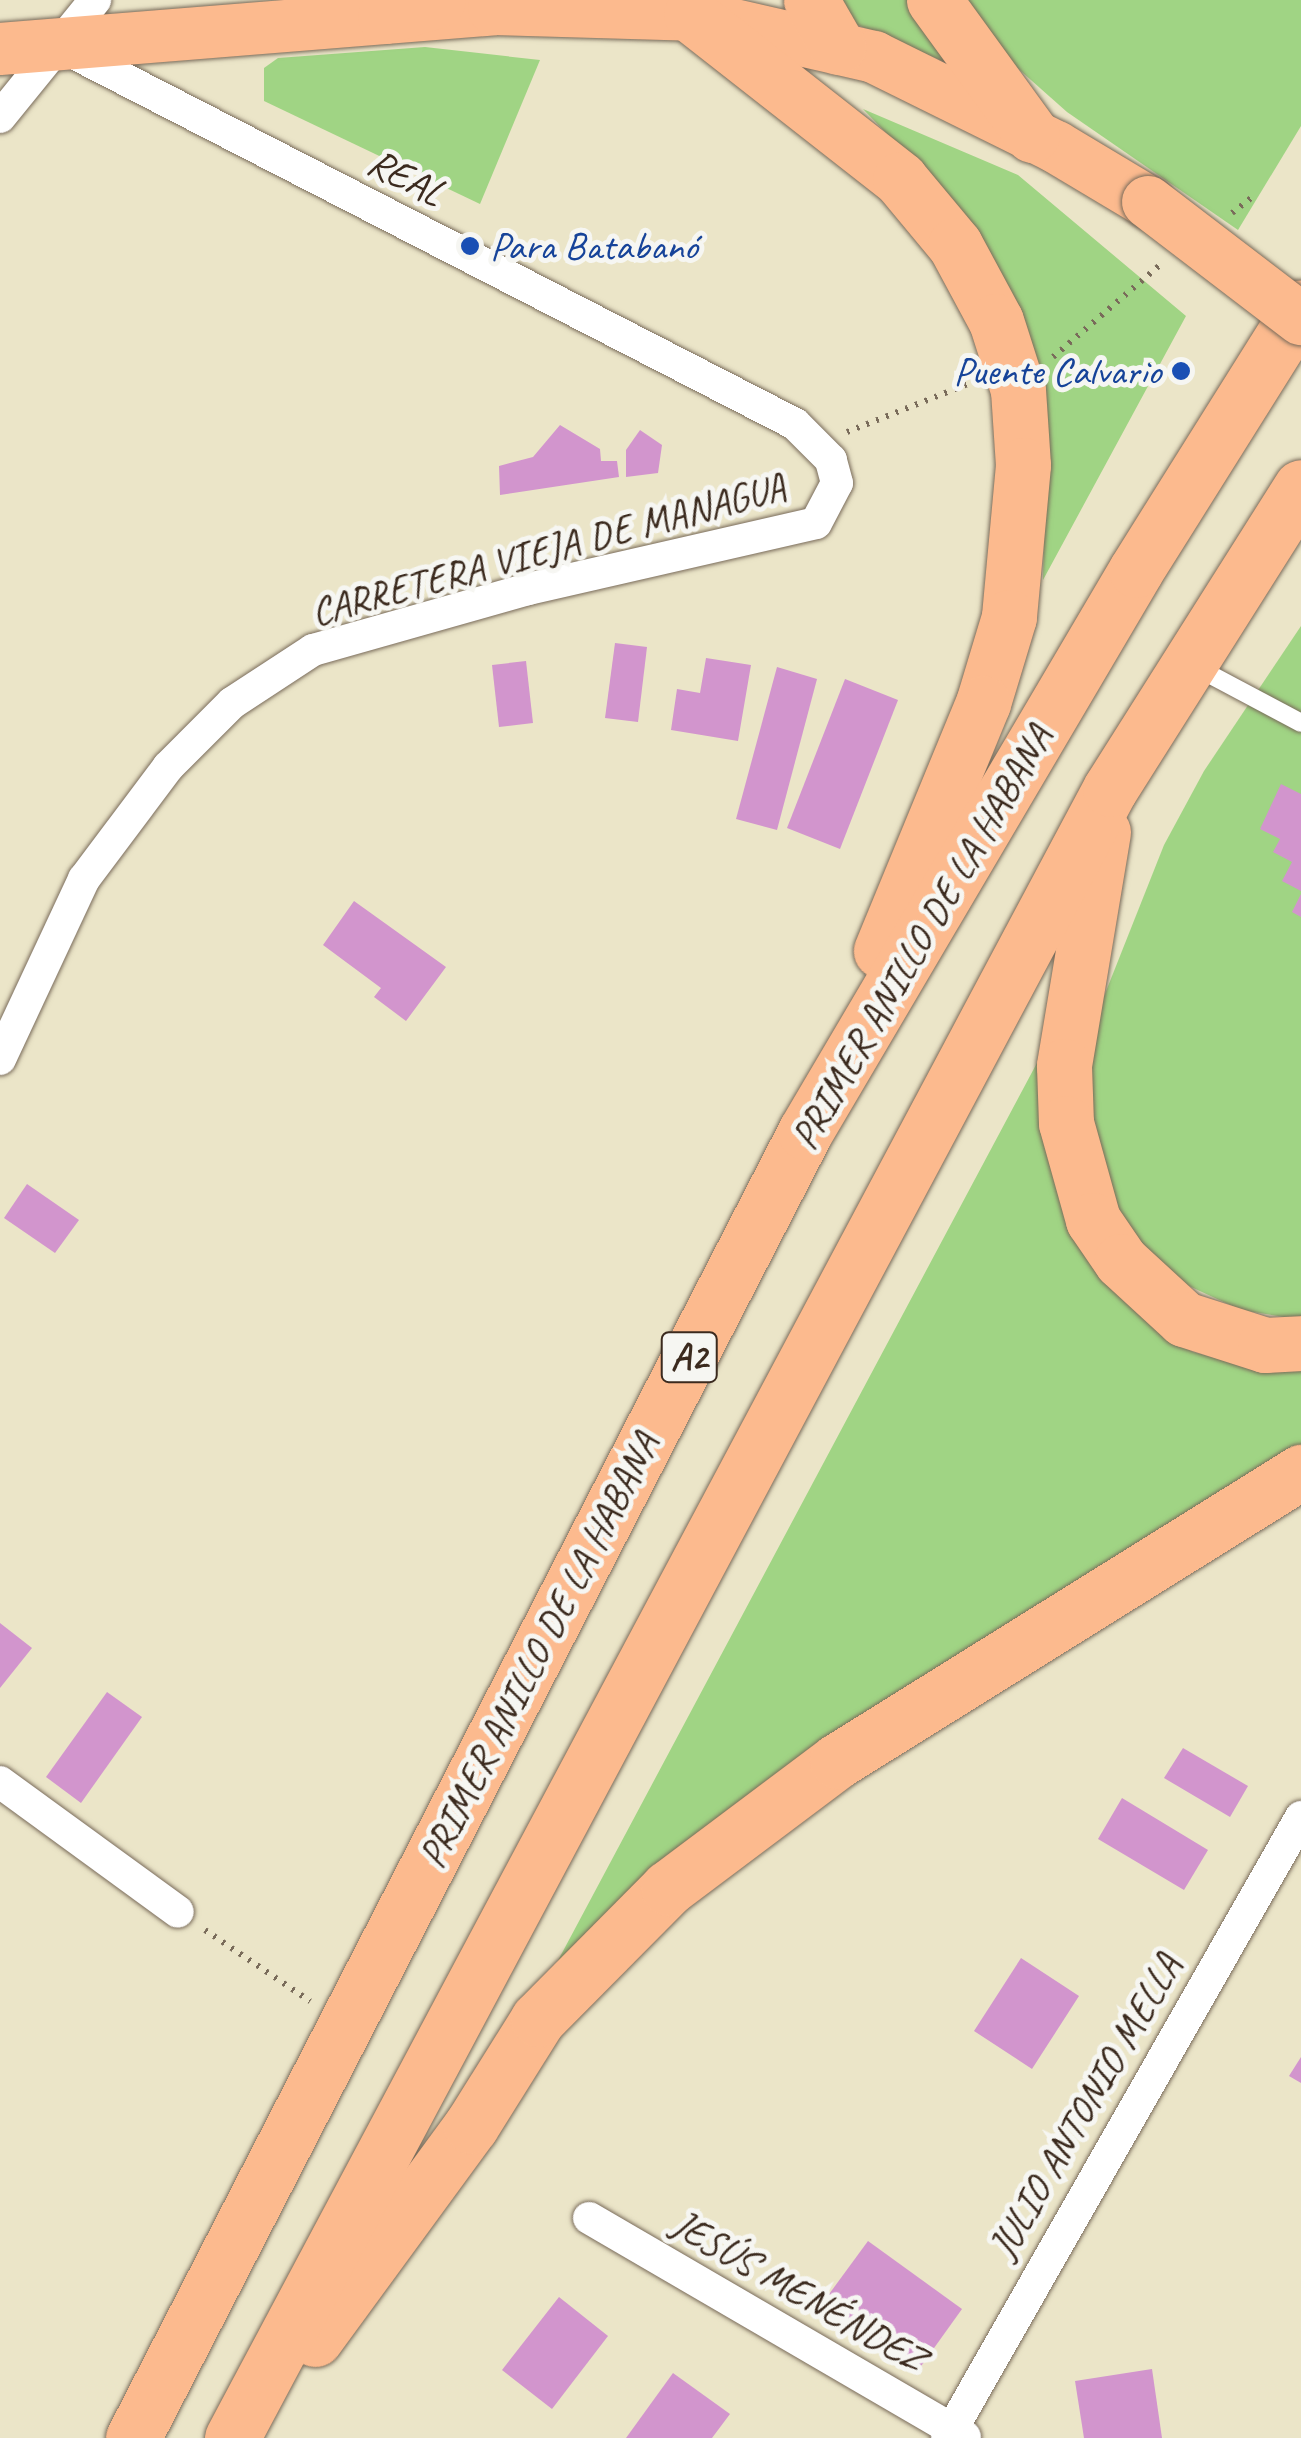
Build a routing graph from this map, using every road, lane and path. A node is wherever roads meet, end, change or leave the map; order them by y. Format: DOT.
graph roads {
  1 [pos="95,0"];
  2 [pos="438,0"];
  3 [pos="811,0"];
  4 [pos="934,0"];
  5 [pos="691,15"];
  6 [pos="385,16"];
  7 [pos="68,22"];
  8 [pos="838,47"];
  9 [pos="0,49"];
  10 [pos="0,117"];
  11 [pos="1032,135"];
  12 [pos="1301,307"];
  13 [pos="1301,319"];
  14 [pos="818,443"];
  15 [pos="1301,486"];
  16 [pos="1189,663"];
  17 [pos="1301,723"];
  18 [pos="1110,789"];
  19 [pos="0,1059"];
  20 [pos="805,1132"];
  21 [pos="1301,1343"];
  22 [pos="1301,1472"];
  23 [pos="0,1782"];
  24 [pos="1301,1817"];
  25 [pos="178,1912"];
  26 [pos="345,2024"];
  27 [pos="589,2218"];
  28 [pos="954,2434"];
  29 [pos="133,2438"];
  30 [pos="232,2438"];
  31 [pos="242,2438"];
  1 -- 7 [label="street"];
  2 -- 6 [label="highway"];
  3 -- 8 [label="highway"];
  4 -- 11 [label="highway"];
  5 -- 6 [label="main road"];
  5 -- 8 [label="main road"];
  5 -- 20 [label="highway"];
  6 -- 7 [label="main road"];
  7 -- 9 [label="main road"];
  7 -- 10 [label="street"];
  7 -- 14 [label="street, REAL"];
  8 -- 11 [label="main road"];
  11 -- 13 [label="main road, bridge"];
  12 -- 20 [label="highway, PRIMER ANILLO DE LA HABANA / A2"];
  14 -- 19 [label="street, CARRETERA VIEJA DE MANAGUA"];
  15 -- 16 [label="highway, A2"];
  16 -- 17 [label="lane"];
  16 -- 18 [label="highway, A2"];
  18 -- 21 [label="highway"];
  18 -- 30 [label="highway, A2"];
  20 -- 26 [label="highway, PRIMER ANILLO DE LA HABANA / A2"];
  22 -- 31 [label="highway"];
  23 -- 25 [label="street"];
  24 -- 28 [label="street, JULIO ANTONIO MELLA"];
  25 -- 26 [label="path"];
  26 -- 29 [label="highway, PRIMER ANILLO DE LA HABANA / A2"];
  27 -- 28 [label="street, JESÚS MENÉNDEZ"];
}
